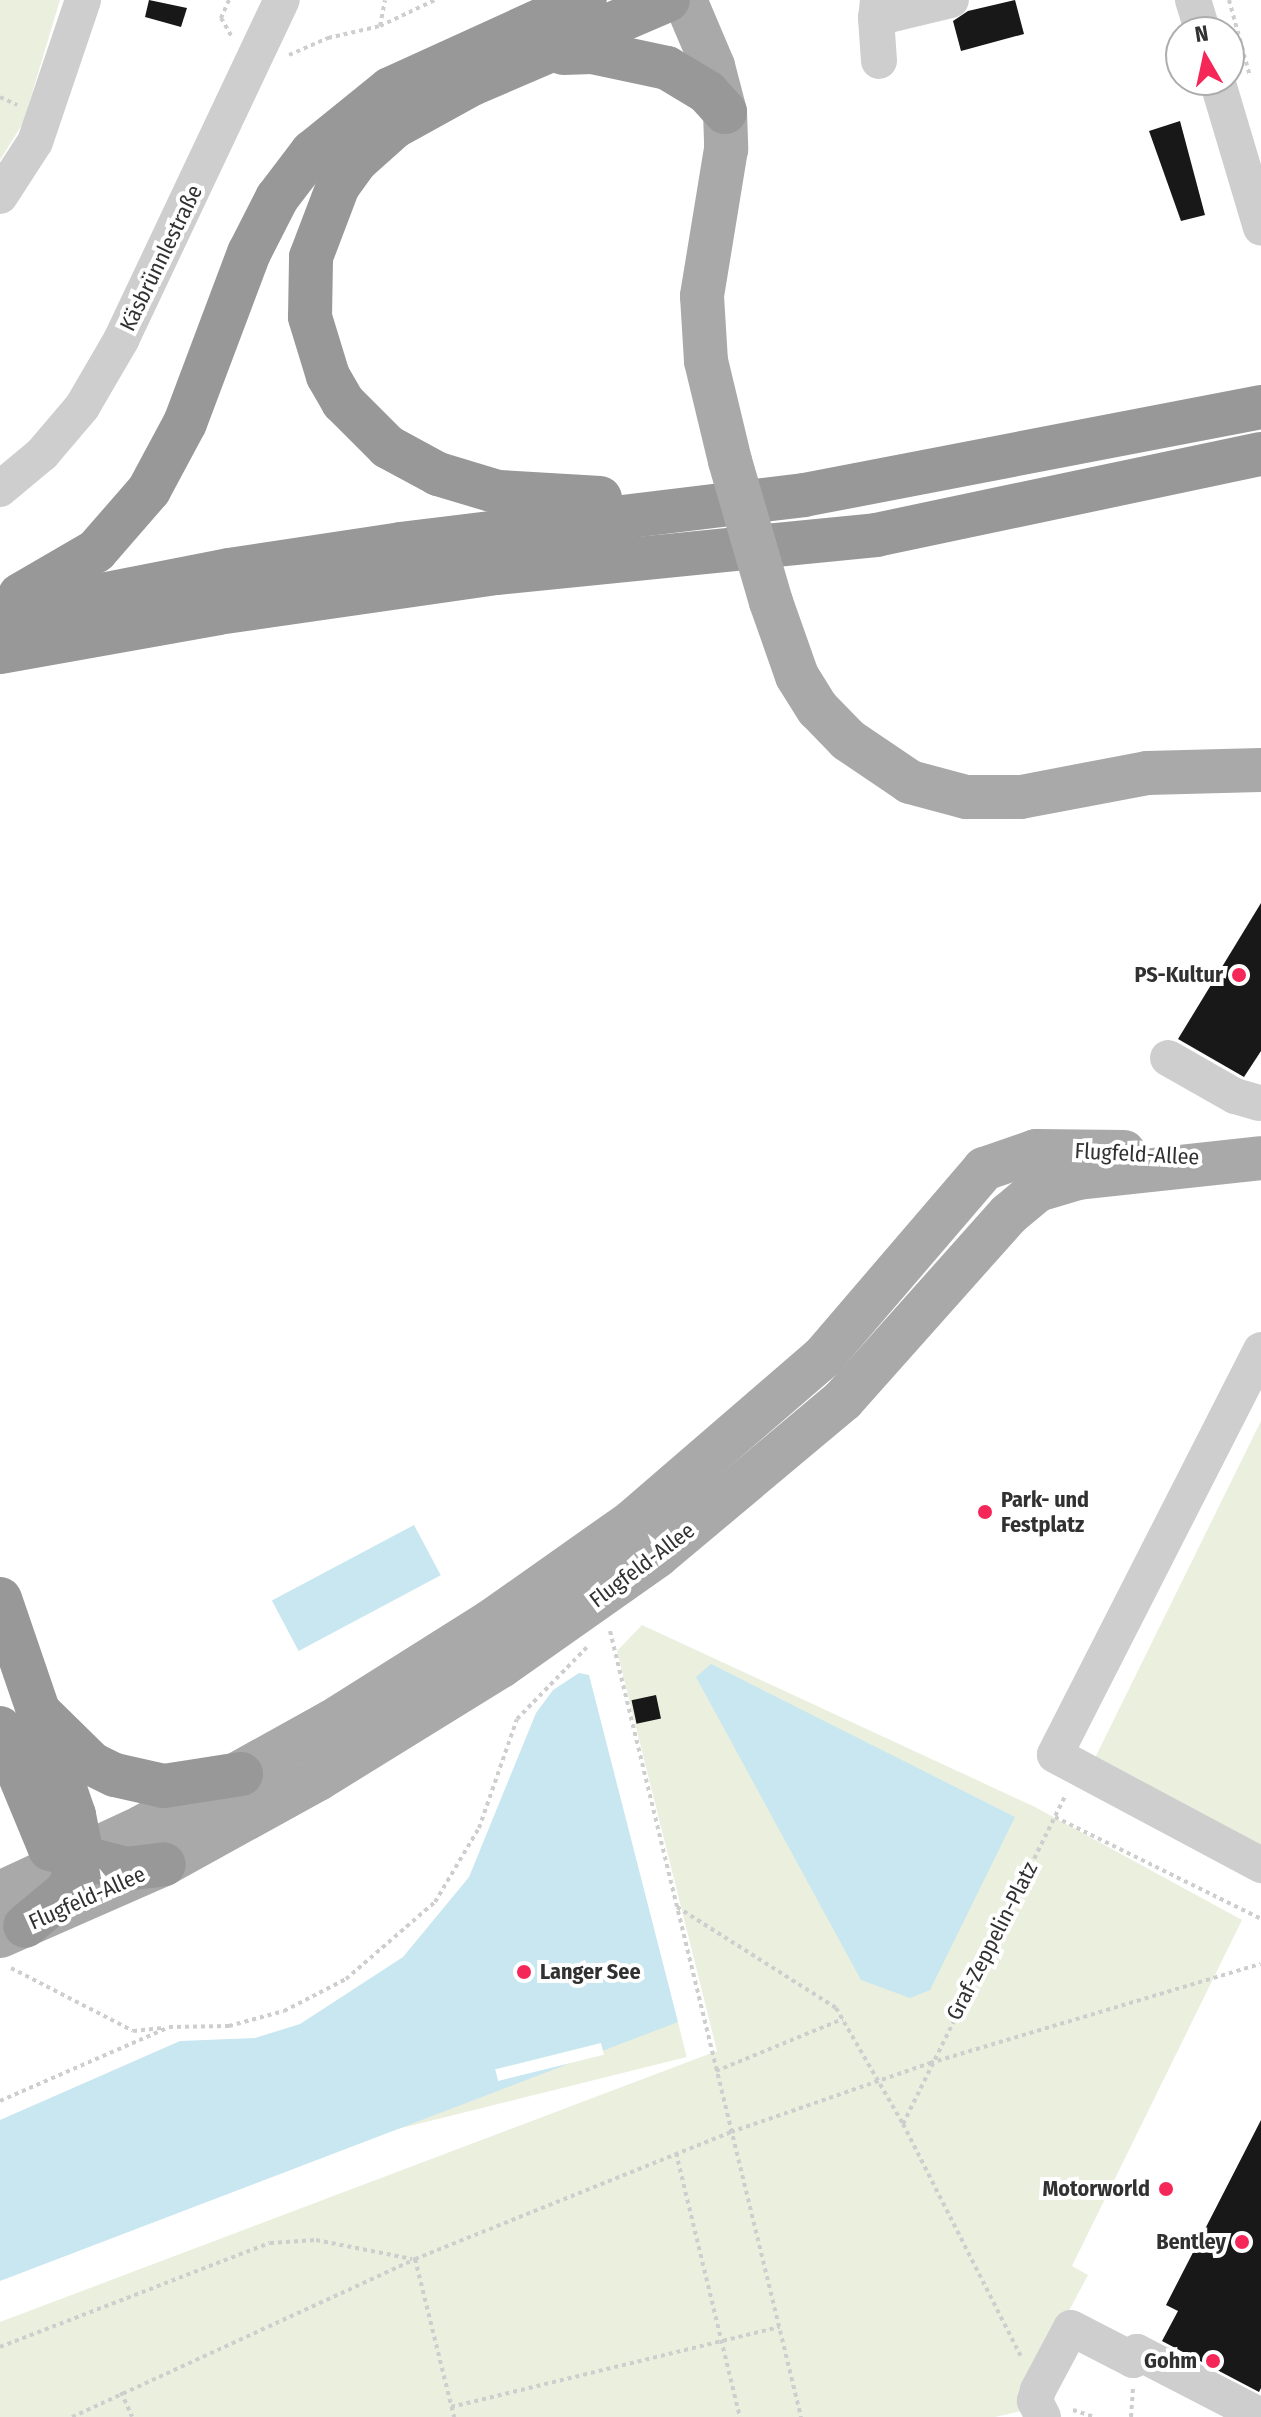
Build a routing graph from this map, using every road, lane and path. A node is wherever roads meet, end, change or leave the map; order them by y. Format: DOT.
graph roads {
  1 [pos="83,0"];
  2 [pos="385,0"];
  3 [pos="435,0"];
  4 [pos="585,0"];
  5 [pos="668,0"];
  6 [pos="685,0"];
  7 [pos="951,0"];
  8 [pos="1229,0"];
  9 [pos="273,2"];
  10 [pos="877,9"];
  11 [pos="545,25"];
  12 [pos="380,26"];
  13 [pos="284,57"];
  14 [pos="879,61"];
  15 [pos="1253,88"];
  16 [pos="1222,96"];
  17 [pos="725,112"];
  18 [pos="1,195"];
  19 [pos="1261,228"];
  20 [pos="1261,407"];
  21 [pos="1261,454"];
  22 [pos="0,489"];
  23 [pos="804,495"];
  24 [pos="0,603"];
  25 [pos="0,615"];
  26 [pos="0,652"];
  27 [pos="1261,770"];
  28 [pos="1168,1058"];
  29 [pos="1259,1103"];
  30 [pos="1246,1158"];
  31 [pos="1261,1350"];
  32 [pos="0,1599"];
  33 [pos="608,1622"];
  34 [pos="594,1635"];
  35 [pos="16,1717"];
  36 [pos="1066,1763"];
  37 [pos="241,1774"];
  38 [pos="1055,1816"];
  39 [pos="79,1857"];
  40 [pos="164,1864"];
  41 [pos="1261,1865"];
  42 [pos="675,1906"];
  43 [pos="1261,1919"];
  44 [pos="6,1929"];
  45 [pos="1261,1964"];
  46 [pos="843,2019"];
  47 [pos="169,2027"];
  48 [pos="930,2063"];
  49 [pos="716,2071"];
  50 [pos="880,2082"];
  51 [pos="0,2101"];
  52 [pos="903,2124"];
  53 [pos="731,2132"];
  54 [pos="676,2153"];
  55 [pos="415,2259"];
  56 [pos="779,2327"];
  57 [pos="720,2341"];
  58 [pos="0,2347"];
  59 [pos="1132,2356"];
  60 [pos="121,2392"];
  61 [pos="1040,2404"];
  62 [pos="451,2407"];
  63 [pos="1261,2416"];
  64 [pos="72,2417"];
  65 [pos="132,2417"];
  66 [pos="454,2417"];
  67 [pos="740,2417"];
  68 [pos="801,2417"];
  69 [pos="1131,2417"];
  70 [pos="1232,2417"];
  1 -- 18 [label="street"];
  2 -- 12 [label="path"];
  3 -- 12 [label="path"];
  4 -- 11 [label="highway"];
  5 -- 11 [label="highway"];
  6 -- 17 [label="main road"];
  7 -- 10 [label="street"];
  8 -- 15 [label="path"];
  9 -- 22 [label="street, Käsbrünnlestraße"];
  10 -- 14 [label="street"];
  11 -- 17 [label="highway"];
  11 -- 23 [label="highway"];
  11 -- 24 [label="highway"];
  12 -- 13 [label="path"];
  16 -- 19 [label="street"];
  17 -- 27 [label="main road, bridge"];
  20 -- 23 [label="highway"];
  21 -- 26 [label="highway"];
  23 -- 25 [label="highway"];
  28 -- 29 [label="street"];
  30 -- 37 [label="main road, Flugfeld-Allee"];
  30 -- 40 [label="main road, Flugfeld-Allee"];
  31 -- 36 [label="street"];
  32 -- 35 [label="highway"];
  33 -- 42 [label="path"];
  34 -- 47 [label="path"];
  35 -- 37 [label="highway"];
  35 -- 39 [label="highway"];
  36 -- 38 [label="path, Graf-Zeppelin-Platz"];
  36 -- 41 [label="street"];
  37 -- 39 [label="main road, Flugfeld-Allee"];
  38 -- 43 [label="path"];
  38 -- 48 [label="path, Graf-Zeppelin-Platz"];
  39 -- 40 [label="highway"];
  39 -- 44 [label="highway"];
  40 -- 44 [label="main road, Flugfeld-Allee"];
  42 -- 46 [label="path"];
  42 -- 49 [label="path"];
  44 -- 47 [label="path"];
  45 -- 48 [label="path"];
  46 -- 49 [label="path"];
  46 -- 50 [label="path"];
  47 -- 51 [label="path"];
  48 -- 50 [label="path"];
  48 -- 52 [label="path, Graf-Zeppelin-Platz"];
  49 -- 53 [label="path"];
  50 -- 52 [label="path"];
  50 -- 53 [label="path"];
  52 -- 61 [label="path"];
  53 -- 54 [label="path"];
  53 -- 56 [label="path"];
  54 -- 55 [label="path"];
  54 -- 57 [label="path"];
  55 -- 58 [label="path"];
  55 -- 60 [label="path"];
  55 -- 62 [label="path"];
  56 -- 57 [label="path"];
  56 -- 68 [label="path"];
  57 -- 62 [label="path"];
  57 -- 67 [label="path"];
  59 -- 61 [label="street"];
  59 -- 63 [label="street"];
  59 -- 69 [label="path"];
  59 -- 70 [label="street"];
  60 -- 64 [label="path"];
  60 -- 65 [label="path"];
  62 -- 66 [label="path"];
}
